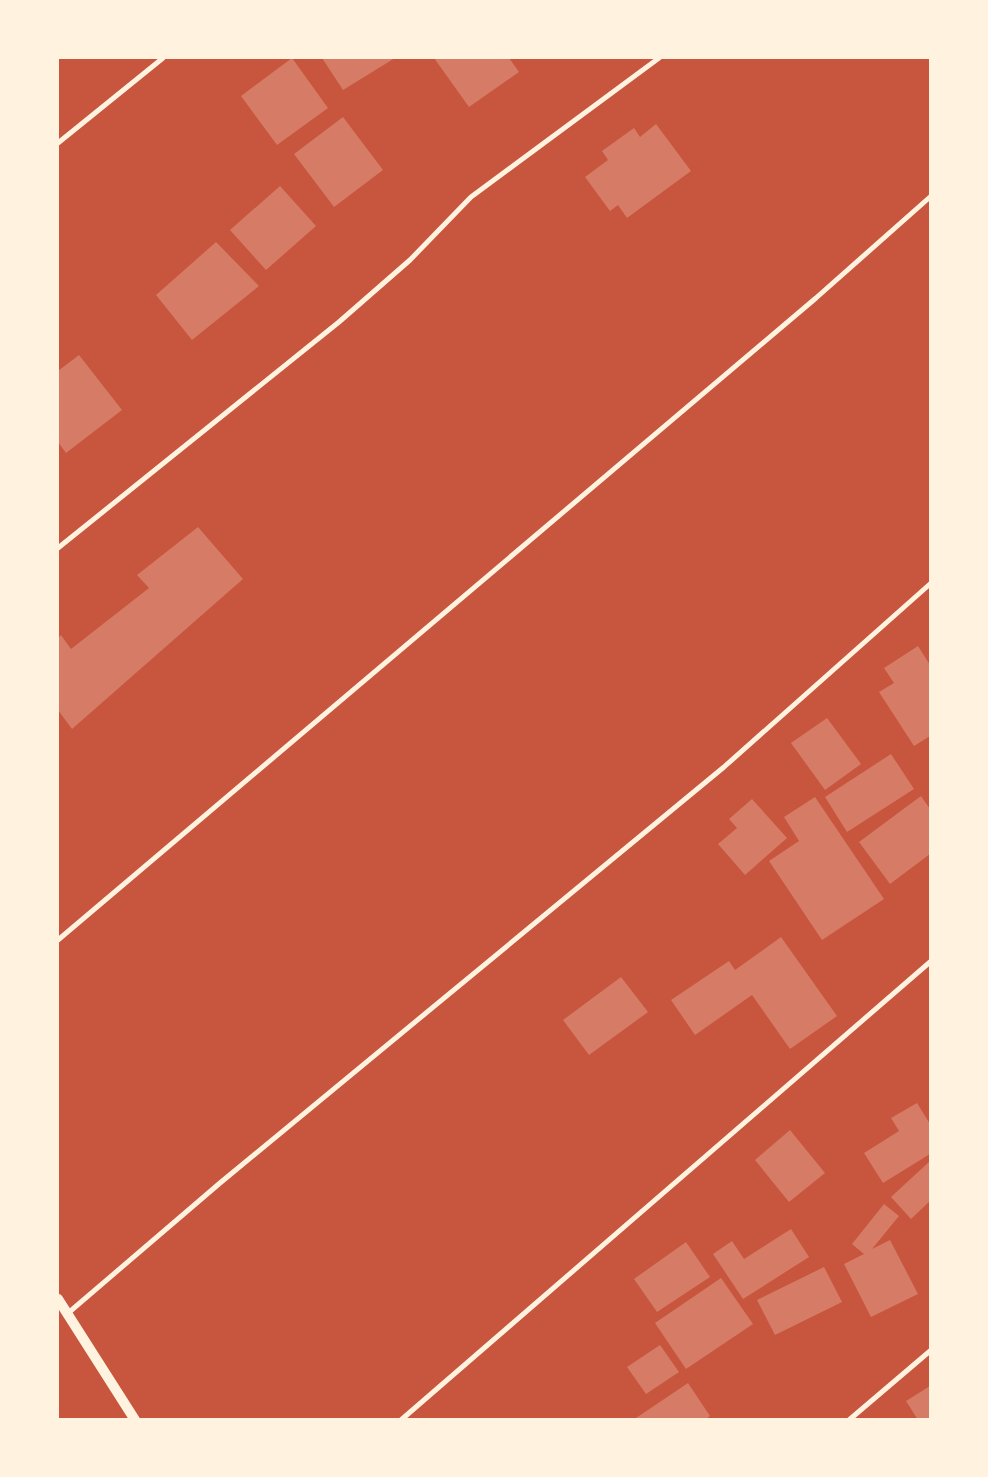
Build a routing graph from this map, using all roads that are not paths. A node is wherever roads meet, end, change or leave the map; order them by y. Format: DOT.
graph roads {
  1 [pos="163,58"];
  2 [pos="659,58"];
  3 [pos="58,143"];
  4 [pos="930,197"];
  5 [pos="58,548"];
  6 [pos="930,584"];
  7 [pos="58,940"];
  8 [pos="930,962"];
  9 [pos="58,1299"];
  10 [pos="67,1314"];
  11 [pos="930,1351"];
  12 [pos="135,1420"];
  13 [pos="401,1420"];
  14 [pos="849,1420"];
  1 -- 3 [label="street"];
  2 -- 5 [label="street"];
  4 -- 7 [label="street"];
  6 -- 10 [label="street"];
  8 -- 13 [label="street"];
  9 -- 10 [label="main road"];
  10 -- 12 [label="main road"];
  11 -- 14 [label="street"];
}
